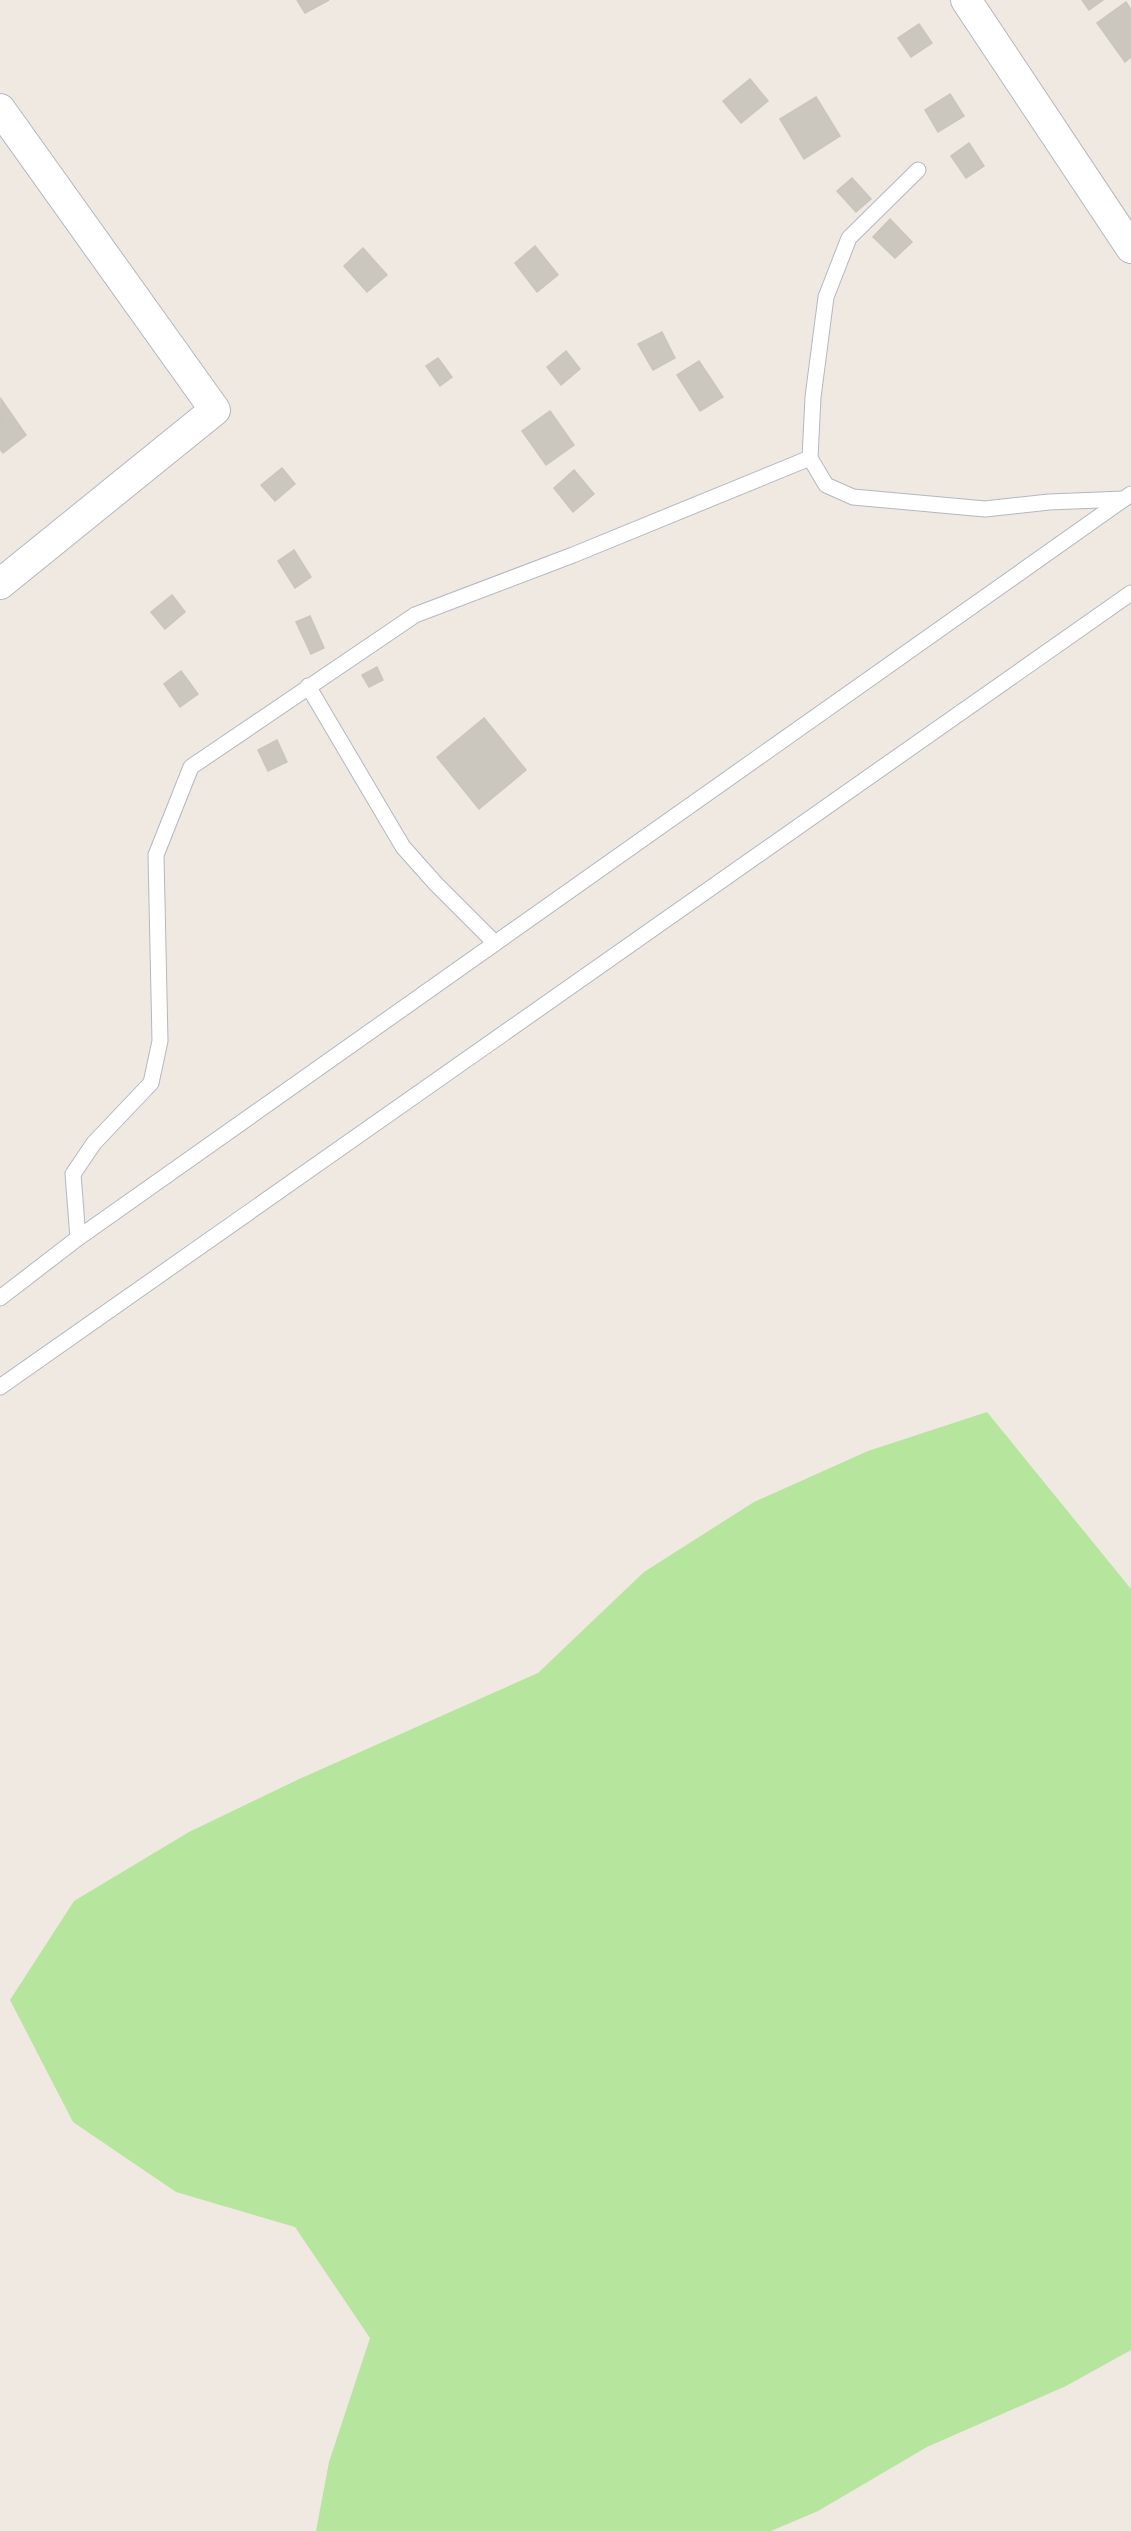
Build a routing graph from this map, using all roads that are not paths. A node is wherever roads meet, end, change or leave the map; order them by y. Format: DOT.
graph roads {
  1 [pos="966,0"];
  2 [pos="0,109"];
  3 [pos="918,170"];
  4 [pos="1131,248"];
  5 [pos="810,458"];
  6 [pos="1127,496"];
  7 [pos="0,584"];
  8 [pos="1131,593"];
  9 [pos="308,686"];
  10 [pos="495,943"];
  11 [pos="78,1238"];
  12 [pos="0,1298"];
  13 [pos="0,1387"];
  1 -- 4 [label="street"];
  2 -- 7 [label="street"];
  3 -- 5 [label="lane"];
  5 -- 6 [label="lane"];
  5 -- 9 [label="lane"];
  6 -- 10 [label="lane"];
  8 -- 13 [label="lane"];
  9 -- 10 [label="lane"];
  9 -- 11 [label="lane"];
  10 -- 11 [label="lane"];
  11 -- 12 [label="lane"];
}
